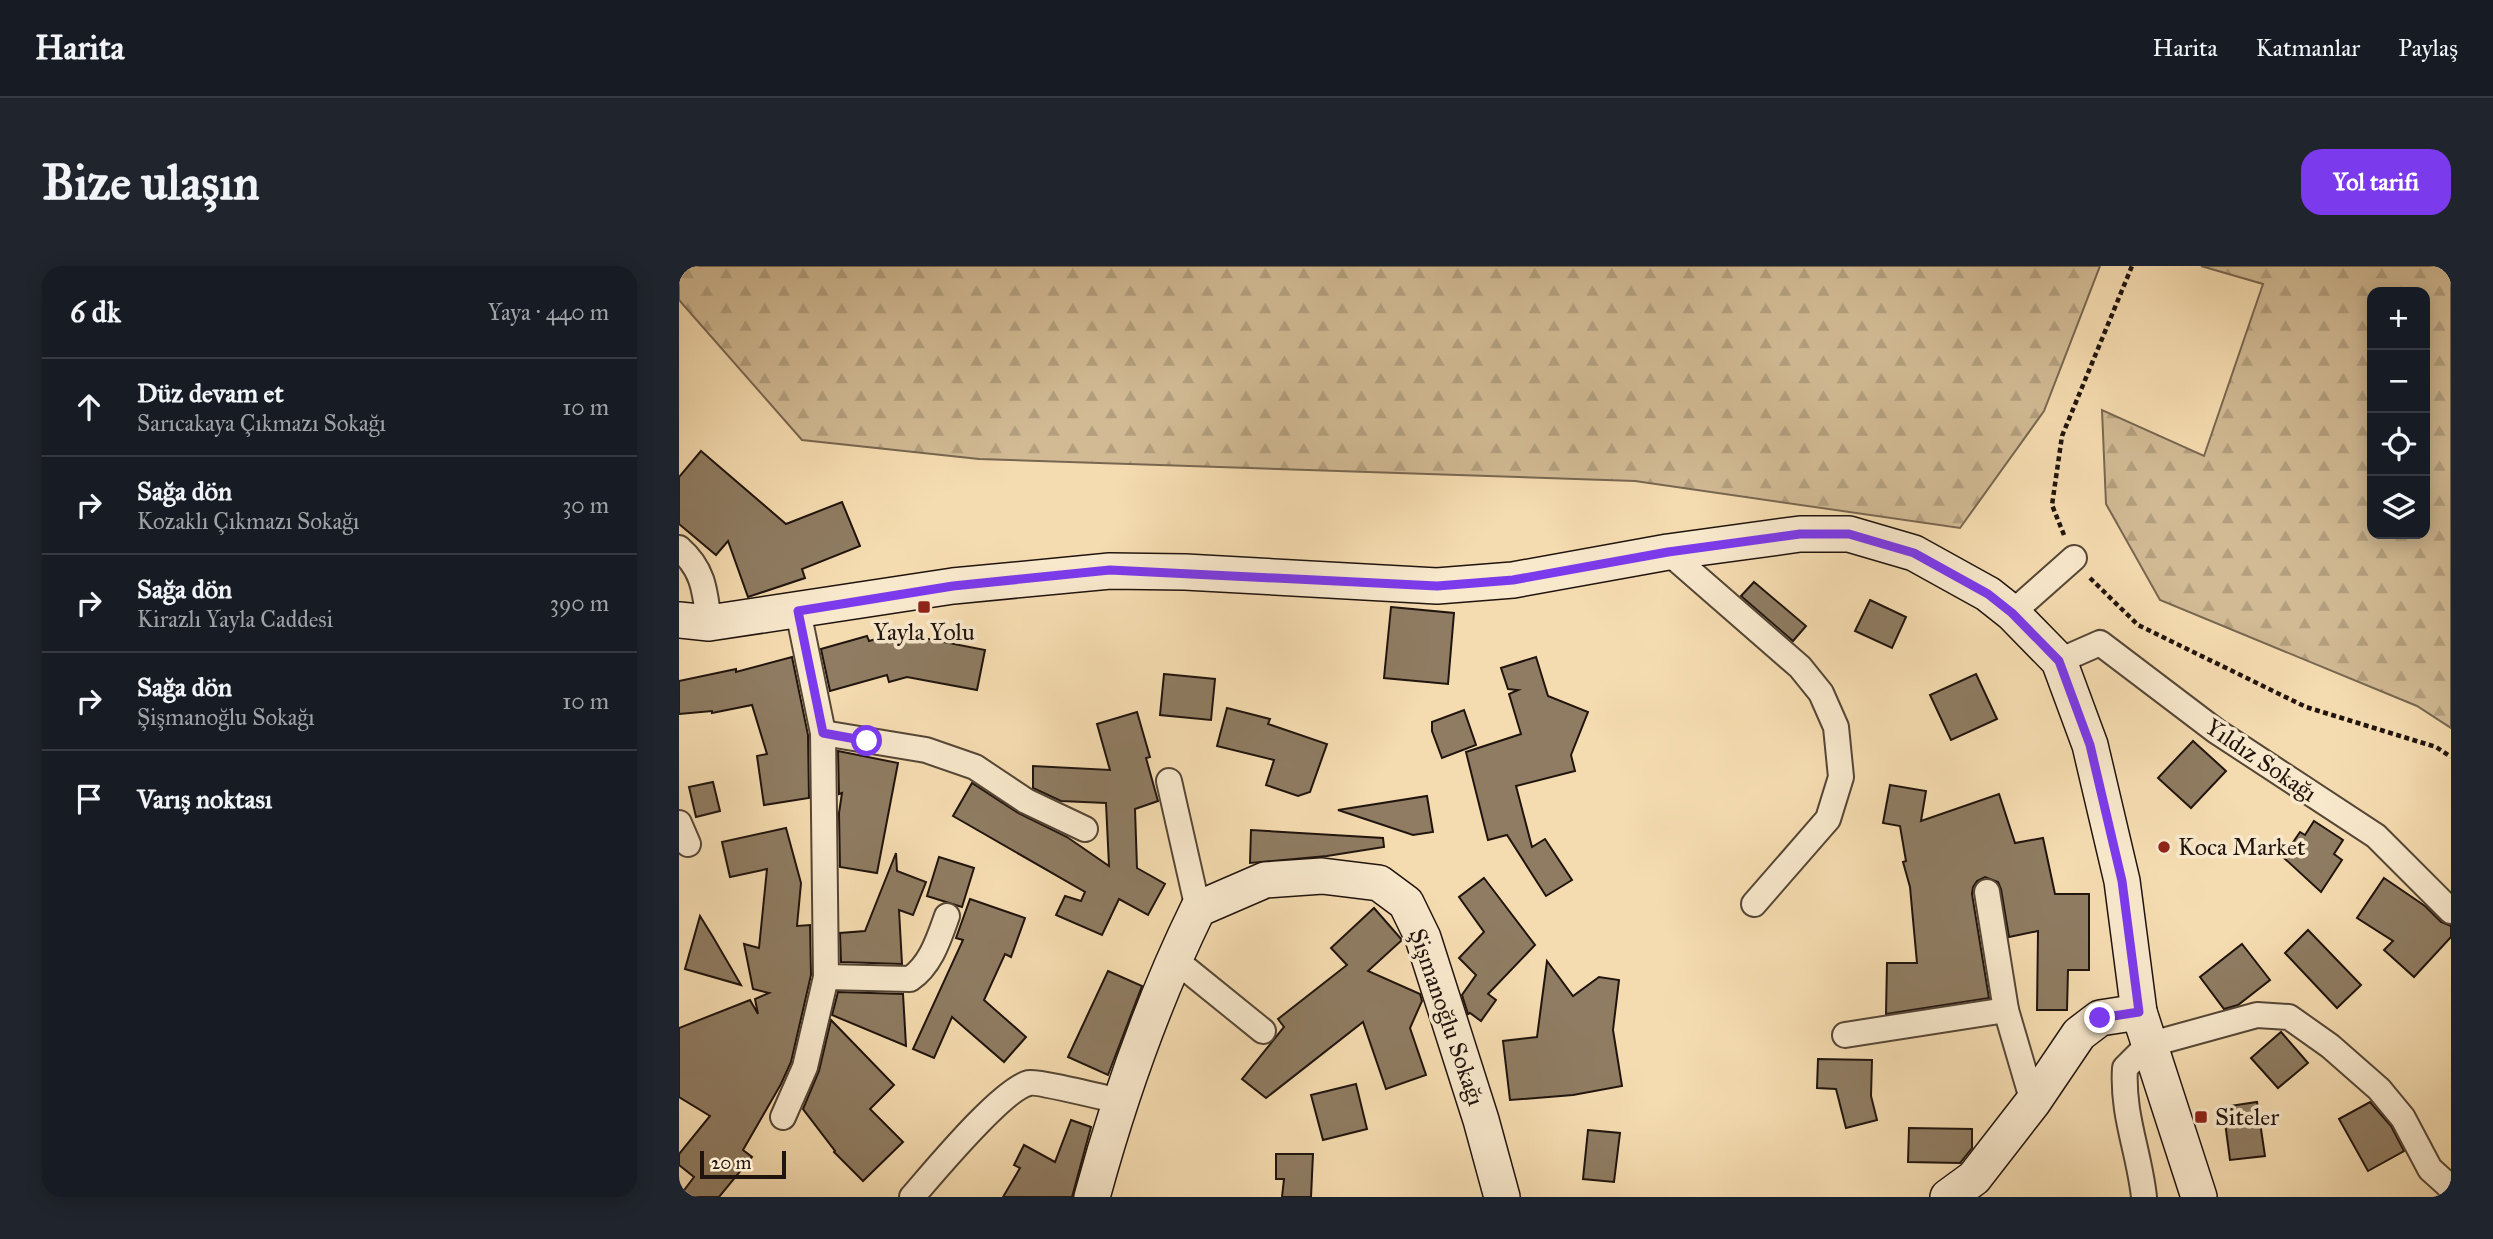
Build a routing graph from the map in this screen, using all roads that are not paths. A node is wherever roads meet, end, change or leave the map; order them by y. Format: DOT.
graph roads {
  1 [pos="679,548"];
  2 [pos="1668,552"];
  3 [pos="2074,558"];
  4 [pos="798,611"];
  5 [pos="2012,613"];
  6 [pos="694,621"];
  7 [pos="2059,661"];
  8 [pos="823,733"];
  9 [pos="1169,781"];
  10 [pos="1085,829"];
  11 [pos="1987,892"];
  12 [pos="1754,904"];
  13 [pos="1198,909"];
  14 [pos="2451,911"];
  15 [pos="947,916"];
  16 [pos="1174,958"];
  17 [pos="826,977"];
  18 [pos="2005,1010"];
  19 [pos="2139,1012"];
  20 [pos="1263,1031"];
  21 [pos="1845,1035"];
  22 [pos="2148,1045"];
  23 [pos="1120,1101"];
  24 [pos="2033,1102"];
  25 [pos="783,1117"];
  26 [pos="2451,1188"];
  27 [pos="1969,1191"];
  28 [pos="912,1197"];
  29 [pos="1092,1197"];
  30 [pos="1502,1197"];
  31 [pos="2144,1197"];
  32 [pos="2199,1197"];
  1 -- 6 [label="street"];
  2 -- 4 [label="main road"];
  2 -- 5 [label="main road"];
  2 -- 12 [label="street"];
  3 -- 5 [label="street"];
  4 -- 6 [label="main road"];
  4 -- 8 [label="street"];
  5 -- 7 [label="main road"];
  7 -- 14 [label="street, Yıldız Sokağı"];
  7 -- 19 [label="main road"];
  8 -- 10 [label="street"];
  8 -- 17 [label="street"];
  9 -- 13 [label="street"];
  11 -- 18 [label="street"];
  13 -- 16 [label="main road"];
  13 -- 30 [label="main road, Şişmanoğlu Sokağı"];
  15 -- 17 [label="street"];
  16 -- 20 [label="street"];
  16 -- 23 [label="main road"];
  17 -- 25 [label="street"];
  18 -- 21 [label="street"];
  18 -- 24 [label="street"];
  19 -- 22 [label="main road"];
  19 -- 24 [label="main road"];
  22 -- 26 [label="street"];
  22 -- 31 [label="street"];
  22 -- 32 [label="main road"];
  23 -- 28 [label="street"];
  23 -- 29 [label="main road"];
  24 -- 27 [label="main road"];
}
